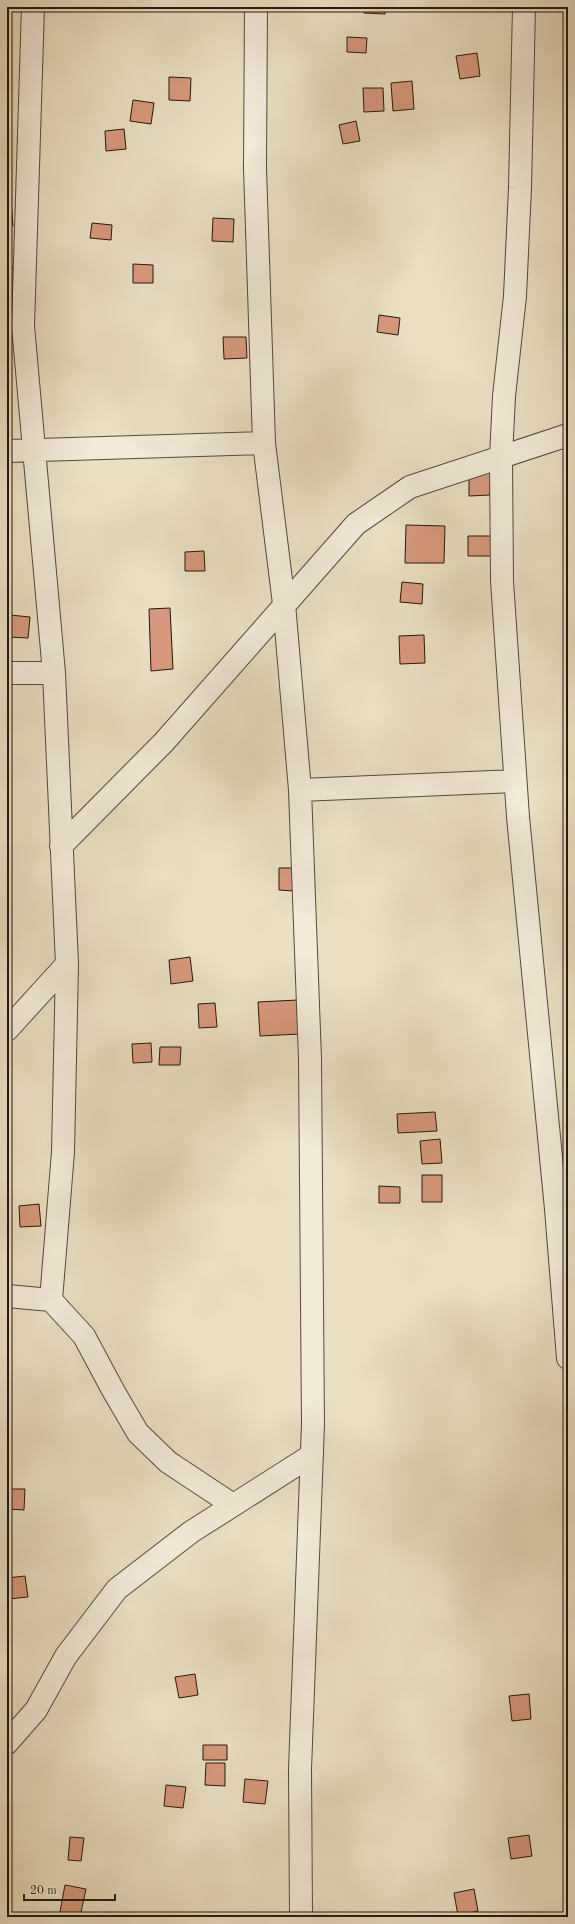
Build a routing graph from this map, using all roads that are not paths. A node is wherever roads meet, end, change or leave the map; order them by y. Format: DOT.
graph roads {
  1 [pos="34,7"];
  2 [pos="256,7"];
  3 [pos="524,7"];
  4 [pos="568,434"];
  5 [pos="264,443"];
  6 [pos="7,451"];
  7 [pos="35,451"];
  8 [pos="501,457"];
  9 [pos="284,604"];
  10 [pos="7,673"];
  11 [pos="54,673"];
  12 [pos="515,781"];
  13 [pos="300,790"];
  14 [pos="61,846"];
  15 [pos="67,964"];
  16 [pos="7,1030"];
  17 [pos="7,1296"];
  18 [pos="51,1300"];
  19 [pos="568,1358"];
  20 [pos="312,1455"];
  21 [pos="233,1505"];
  22 [pos="7,1743"];
  23 [pos="301,1917"];
  1 -- 7 [label="street"];
  2 -- 5 [label="street"];
  3 -- 8 [label="street"];
  4 -- 8 [label="street"];
  5 -- 7 [label="street"];
  5 -- 9 [label="street"];
  6 -- 7 [label="street"];
  7 -- 11 [label="street"];
  8 -- 9 [label="street"];
  8 -- 12 [label="street"];
  9 -- 13 [label="street"];
  9 -- 14 [label="street"];
  10 -- 11 [label="street"];
  11 -- 14 [label="street"];
  12 -- 13 [label="street"];
  12 -- 19 [label="street"];
  13 -- 20 [label="street"];
  14 -- 15 [label="street"];
  15 -- 16 [label="street"];
  15 -- 18 [label="street"];
  17 -- 18 [label="street"];
  18 -- 21 [label="street"];
  20 -- 21 [label="street"];
  20 -- 23 [label="street"];
  21 -- 22 [label="street"];
}
